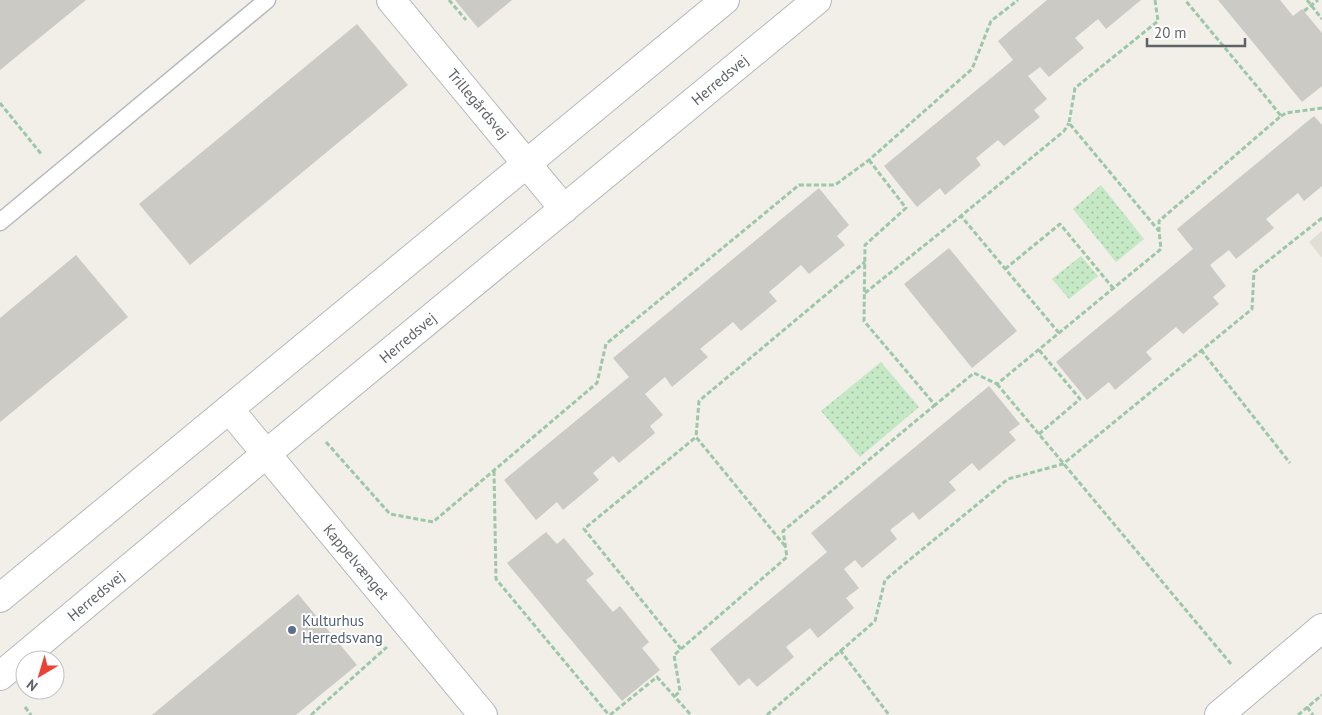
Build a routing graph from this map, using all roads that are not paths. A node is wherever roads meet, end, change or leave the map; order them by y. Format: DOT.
graph roads {
  1 [pos="267,0"];
  2 [pos="391,0"];
  3 [pos="725,0"];
  4 [pos="817,0"];
  5 [pos="527,164"];
  6 [pos="564,209"];
  7 [pos="0,222"];
  8 [pos="229,409"];
  9 [pos="266,454"];
  10 [pos="0,598"];
  11 [pos="1322,628"];
  12 [pos="0,676"];
  13 [pos="483,715"];
  14 [pos="1219,715"];
  1 -- 7 [label="lane"];
  2 -- 5 [label="street, Trillegårdsvej"];
  3 -- 5 [label="street"];
  4 -- 6 [label="street, Herredsvej"];
  5 -- 6 [label="street, Trillegårdsvej"];
  5 -- 8 [label="street"];
  6 -- 9 [label="street, Herredsvej"];
  8 -- 9 [label="street, Kappelvænget"];
  8 -- 10 [label="street"];
  9 -- 12 [label="street, Herredsvej"];
  9 -- 13 [label="street, Kappelvænget"];
  11 -- 14 [label="street"];
}
